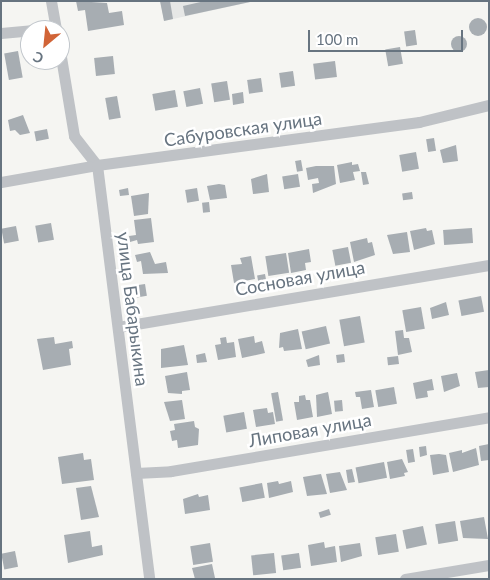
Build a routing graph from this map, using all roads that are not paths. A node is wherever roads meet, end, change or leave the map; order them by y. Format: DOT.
graph roads {
  1 [pos="52,1"];
  2 [pos="55,20"];
  3 [pos="20,32"];
  4 [pos="1,33"];
  5 [pos="63,70"];
  6 [pos="489,105"];
  7 [pos="98,165"];
  8 [pos="1,182"];
  9 [pos="489,265"];
  10 [pos="118,327"];
  11 [pos="489,418"];
  12 [pos="136,473"];
  13 [pos="489,565"];
  14 [pos="149,579"];
  15 [pos="405,579"];
  1 -- 2 [label="street"];
  3 -- 4 [label="street"];
  5 -- 7 [label="street"];
  6 -- 7 [label="street, Сабуровская улица"];
  7 -- 8 [label="street, Сабуровская улица"];
  7 -- 10 [label="street, улица Бабарыкина"];
  9 -- 10 [label="street, Сосновая улица"];
  10 -- 12 [label="street, улица Бабарыкина"];
  11 -- 12 [label="street, Липовая улица"];
  12 -- 14 [label="street, улица Бабарыкина"];
  13 -- 15 [label="street"];
}
